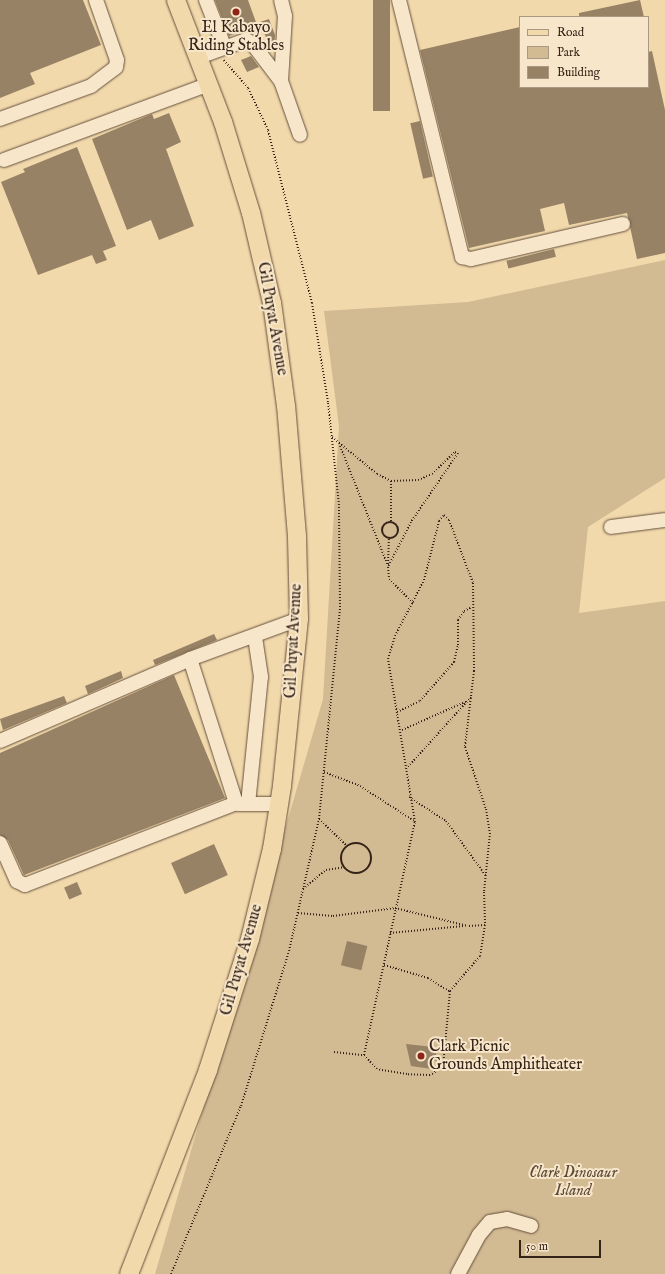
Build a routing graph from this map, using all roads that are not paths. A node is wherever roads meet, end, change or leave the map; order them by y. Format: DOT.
graph roads {
  1 [pos="96,0"];
  2 [pos="176,0"];
  3 [pos="206,0"];
  4 [pos="281,0"];
  5 [pos="399,0"];
  6 [pos="221,48"];
  7 [pos="199,57"];
  8 [pos="281,82"];
  9 [pos="209,84"];
  10 [pos="0,119"];
  11 [pos="300,135"];
  12 [pos="4,160"];
  13 [pos="623,224"];
  14 [pos="665,520"];
  15 [pos="611,527"];
  16 [pos="298,618"];
  17 [pos="255,637"];
  18 [pos="190,660"];
  19 [pos="0,741"];
  20 [pos="242,804"];
  21 [pos="279,804"];
  22 [pos="0,843"];
  23 [pos="531,1226"];
  24 [pos="129,1274"];
  25 [pos="458,1274"];
  1 -- 10 [label="lane"];
  2 -- 7 [label="main road, Gil Puyat Avenue"];
  3 -- 6 [label="lane"];
  4 -- 8 [label="lane"];
  5 -- 13 [label="lane"];
  6 -- 7 [label="lane"];
  6 -- 8 [label="lane"];
  7 -- 9 [label="main road, Gil Puyat Avenue"];
  8 -- 11 [label="lane"];
  9 -- 12 [label="lane"];
  9 -- 16 [label="main road, Gil Puyat Avenue"];
  14 -- 15 [label="lane"];
  16 -- 17 [label="lane"];
  16 -- 21 [label="main road, Gil Puyat Avenue"];
  17 -- 18 [label="lane"];
  17 -- 20 [label="lane"];
  18 -- 19 [label="lane"];
  18 -- 20 [label="lane"];
  20 -- 21 [label="lane"];
  20 -- 22 [label="lane"];
  21 -- 24 [label="main road, Gil Puyat Avenue"];
  23 -- 25 [label="lane"];
}
